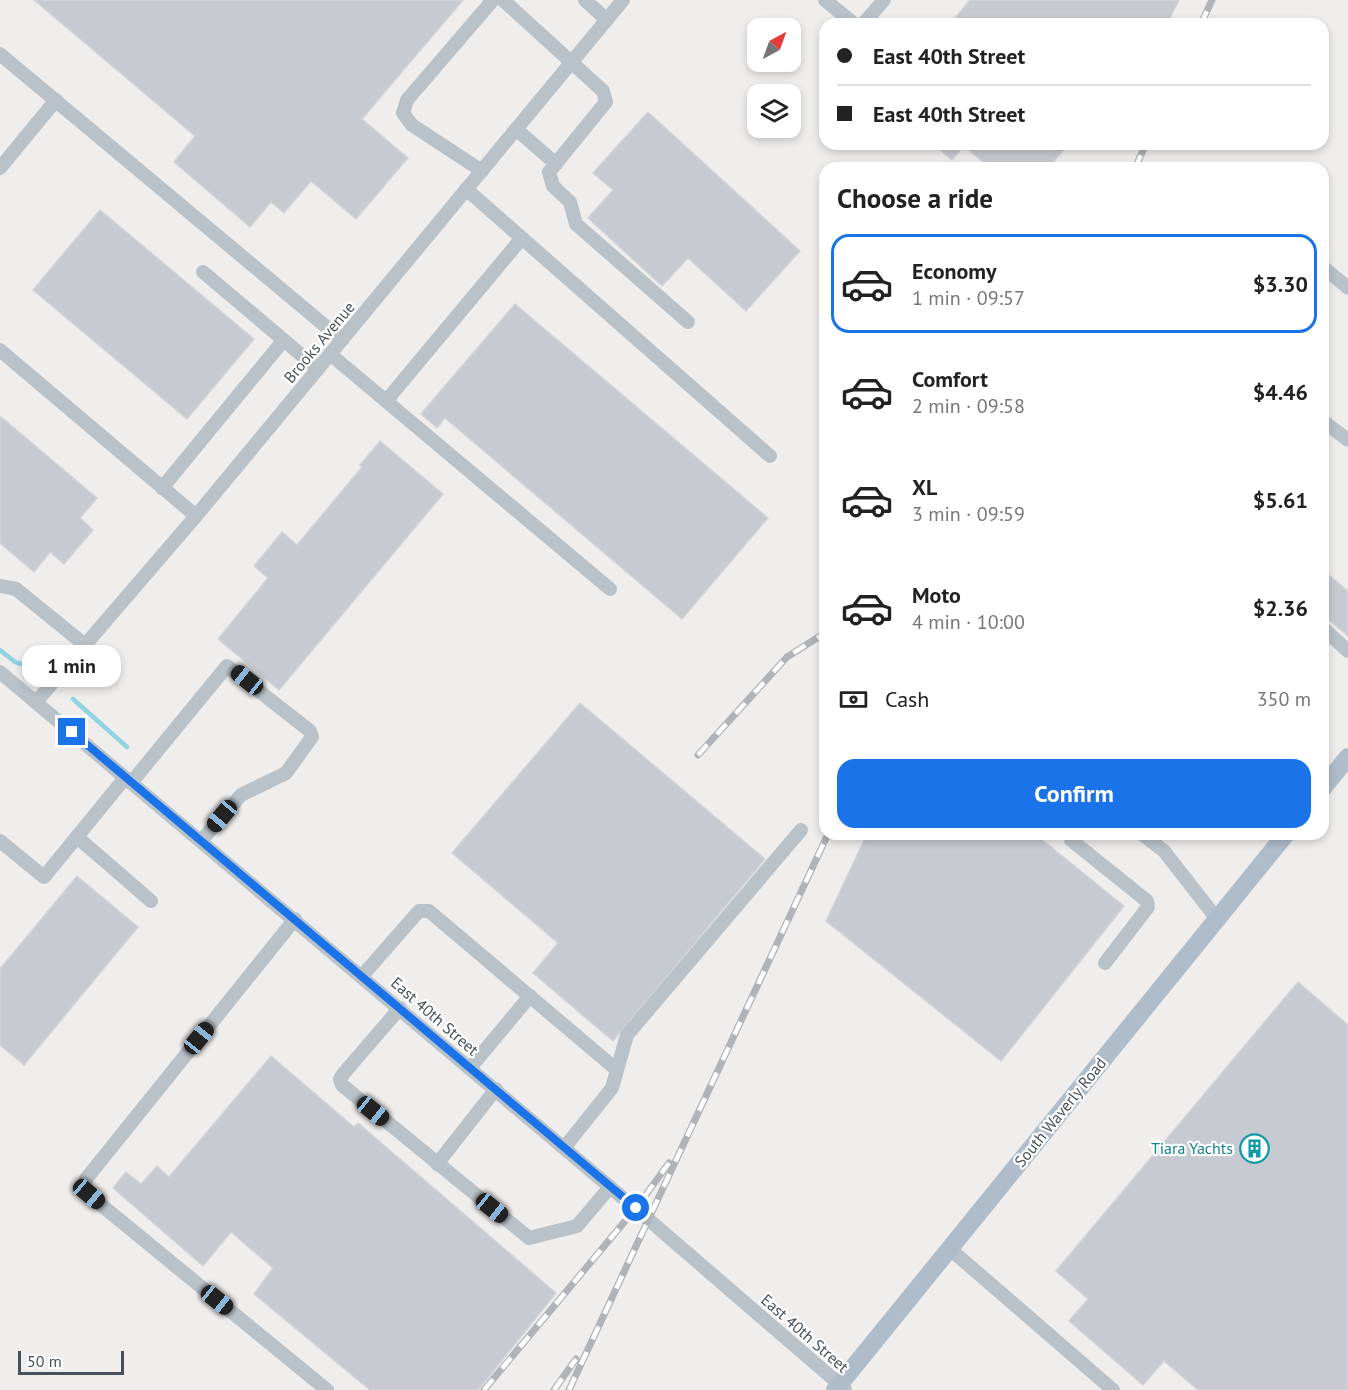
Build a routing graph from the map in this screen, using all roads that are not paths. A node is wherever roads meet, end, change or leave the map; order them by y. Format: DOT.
graph roads {
  1 [pos="493,0"];
  2 [pos="503,0"];
  3 [pos="585,0"];
  4 [pos="623,0"];
  5 [pos="825,0"];
  6 [pos="884,0"];
  7 [pos="847,18"];
  8 [pos="868,18"];
  9 [pos="607,20"];
  10 [pos="0,54"];
  11 [pos="573,61"];
  12 [pos="56,100"];
  13 [pos="516,129"];
  14 [pos="556,164"];
  15 [pos="0,168"];
  16 [pos="482,171"];
  17 [pos="466,189"];
  18 [pos="522,238"];
  19 [pos="203,272"];
  20 [pos="1329,272"];
  21 [pos="1348,288"];
  22 [pos="688,322"];
  23 [pos="342,340"];
  24 [pos="283,341"];
  25 [pos="0,350"];
  26 [pos="330,354"];
  27 [pos="318,369"];
  28 [pos="386,401"];
  29 [pos="1329,426"];
  30 [pos="1348,440"];
  31 [pos="770,456"];
  32 [pos="162,488"];
  33 [pos="196,516"];
  34 [pos="0,586"];
  35 [pos="610,589"];
  36 [pos="1329,634"];
  37 [pos="85,645"];
  38 [pos="1348,651"];
  39 [pos="1,676"];
  40 [pos="36,702"];
  41 [pos="1348,757"];
  42 [pos="128,780"];
  43 [pos="1329,781"];
  44 [pos="801,830"];
  45 [pos="77,837"];
  46 [pos="1071,840"];
  47 [pos="1150,840"];
  48 [pos="1281,840"];
  49 [pos="201,841"];
  50 [pos="0,842"];
  51 [pos="151,901"];
  52 [pos="1217,918"];
  53 [pos="295,919"];
  54 [pos="1105,963"];
  55 [pos="362,976"];
  56 [pos="530,996"];
  57 [pos="400,1008"];
  58 [pos="470,1068"];
  59 [pos="617,1070"];
  60 [pos="496,1089"];
  61 [pos="564,1148"];
  62 [pos="437,1164"];
  63 [pos="610,1187"];
  64 [pos="950,1249"];
  65 [pos="840,1388"];
  66 [pos="327,1390"];
  67 [pos="1113,1390"];
  1 -- 16 [label="street"];
  2 -- 11 [label="street"];
  3 -- 9 [label="street"];
  4 -- 9 [label="street, Brooks Avenue"];
  5 -- 7 [label="street"];
  6 -- 8 [label="street"];
  9 -- 11 [label="street, Brooks Avenue"];
  10 -- 12 [label="street"];
  11 -- 13 [label="street, Brooks Avenue"];
  11 -- 14 [label="street"];
  12 -- 15 [label="street"];
  12 -- 23 [label="street"];
  13 -- 14 [label="street"];
  13 -- 16 [label="street, Brooks Avenue"];
  14 -- 22 [label="street"];
  16 -- 17 [label="street, Brooks Avenue"];
  17 -- 18 [label="street"];
  17 -- 23 [label="street, Brooks Avenue"];
  18 -- 28 [label="street"];
  18 -- 31 [label="street"];
  19 -- 24 [label="street"];
  20 -- 21 [label="street"];
  23 -- 26 [label="street, Brooks Avenue"];
  24 -- 27 [label="street"];
  24 -- 32 [label="street"];
  25 -- 32 [label="street"];
  26 -- 27 [label="street, Brooks Avenue"];
  26 -- 28 [label="street"];
  27 -- 33 [label="street, Brooks Avenue"];
  28 -- 35 [label="street"];
  29 -- 30 [label="street"];
  32 -- 33 [label="street"];
  33 -- 37 [label="street, Brooks Avenue"];
  34 -- 37 [label="street"];
  36 -- 38 [label="street"];
  37 -- 40 [label="street, Brooks Avenue"];
  39 -- 40 [label="street, East 40th Street"];
  40 -- 42 [label="street, East 40th Street"];
  41 -- 43 [label="main road"];
  42 -- 45 [label="street"];
  42 -- 49 [label="street, East 40th Street"];
  42 -- 49 [label="street"];
  44 -- 59 [label="street"];
  45 -- 50 [label="street"];
  45 -- 51 [label="street"];
  46 -- 54 [label="street"];
  47 -- 52 [label="street"];
  48 -- 52 [label="main road, South Waverly Road"];
  49 -- 53 [label="street, East 40th Street"];
  52 -- 64 [label="main road, South Waverly Road"];
  53 -- 55 [label="street, East 40th Street"];
  53 -- 66 [label="street"];
  55 -- 56 [label="street"];
  55 -- 57 [label="street, East 40th Street"];
  56 -- 58 [label="street"];
  56 -- 59 [label="street"];
  57 -- 58 [label="street, East 40th Street"];
  57 -- 62 [label="street"];
  58 -- 60 [label="street, East 40th Street"];
  59 -- 61 [label="street"];
  60 -- 61 [label="street, East 40th Street"];
  60 -- 62 [label="street"];
  61 -- 63 [label="street, East 40th Street"];
  62 -- 63 [label="street"];
  63 -- 65 [label="street, East 40th Street"];
  64 -- 65 [label="main road, South Waverly Road"];
  64 -- 67 [label="street"];
}
